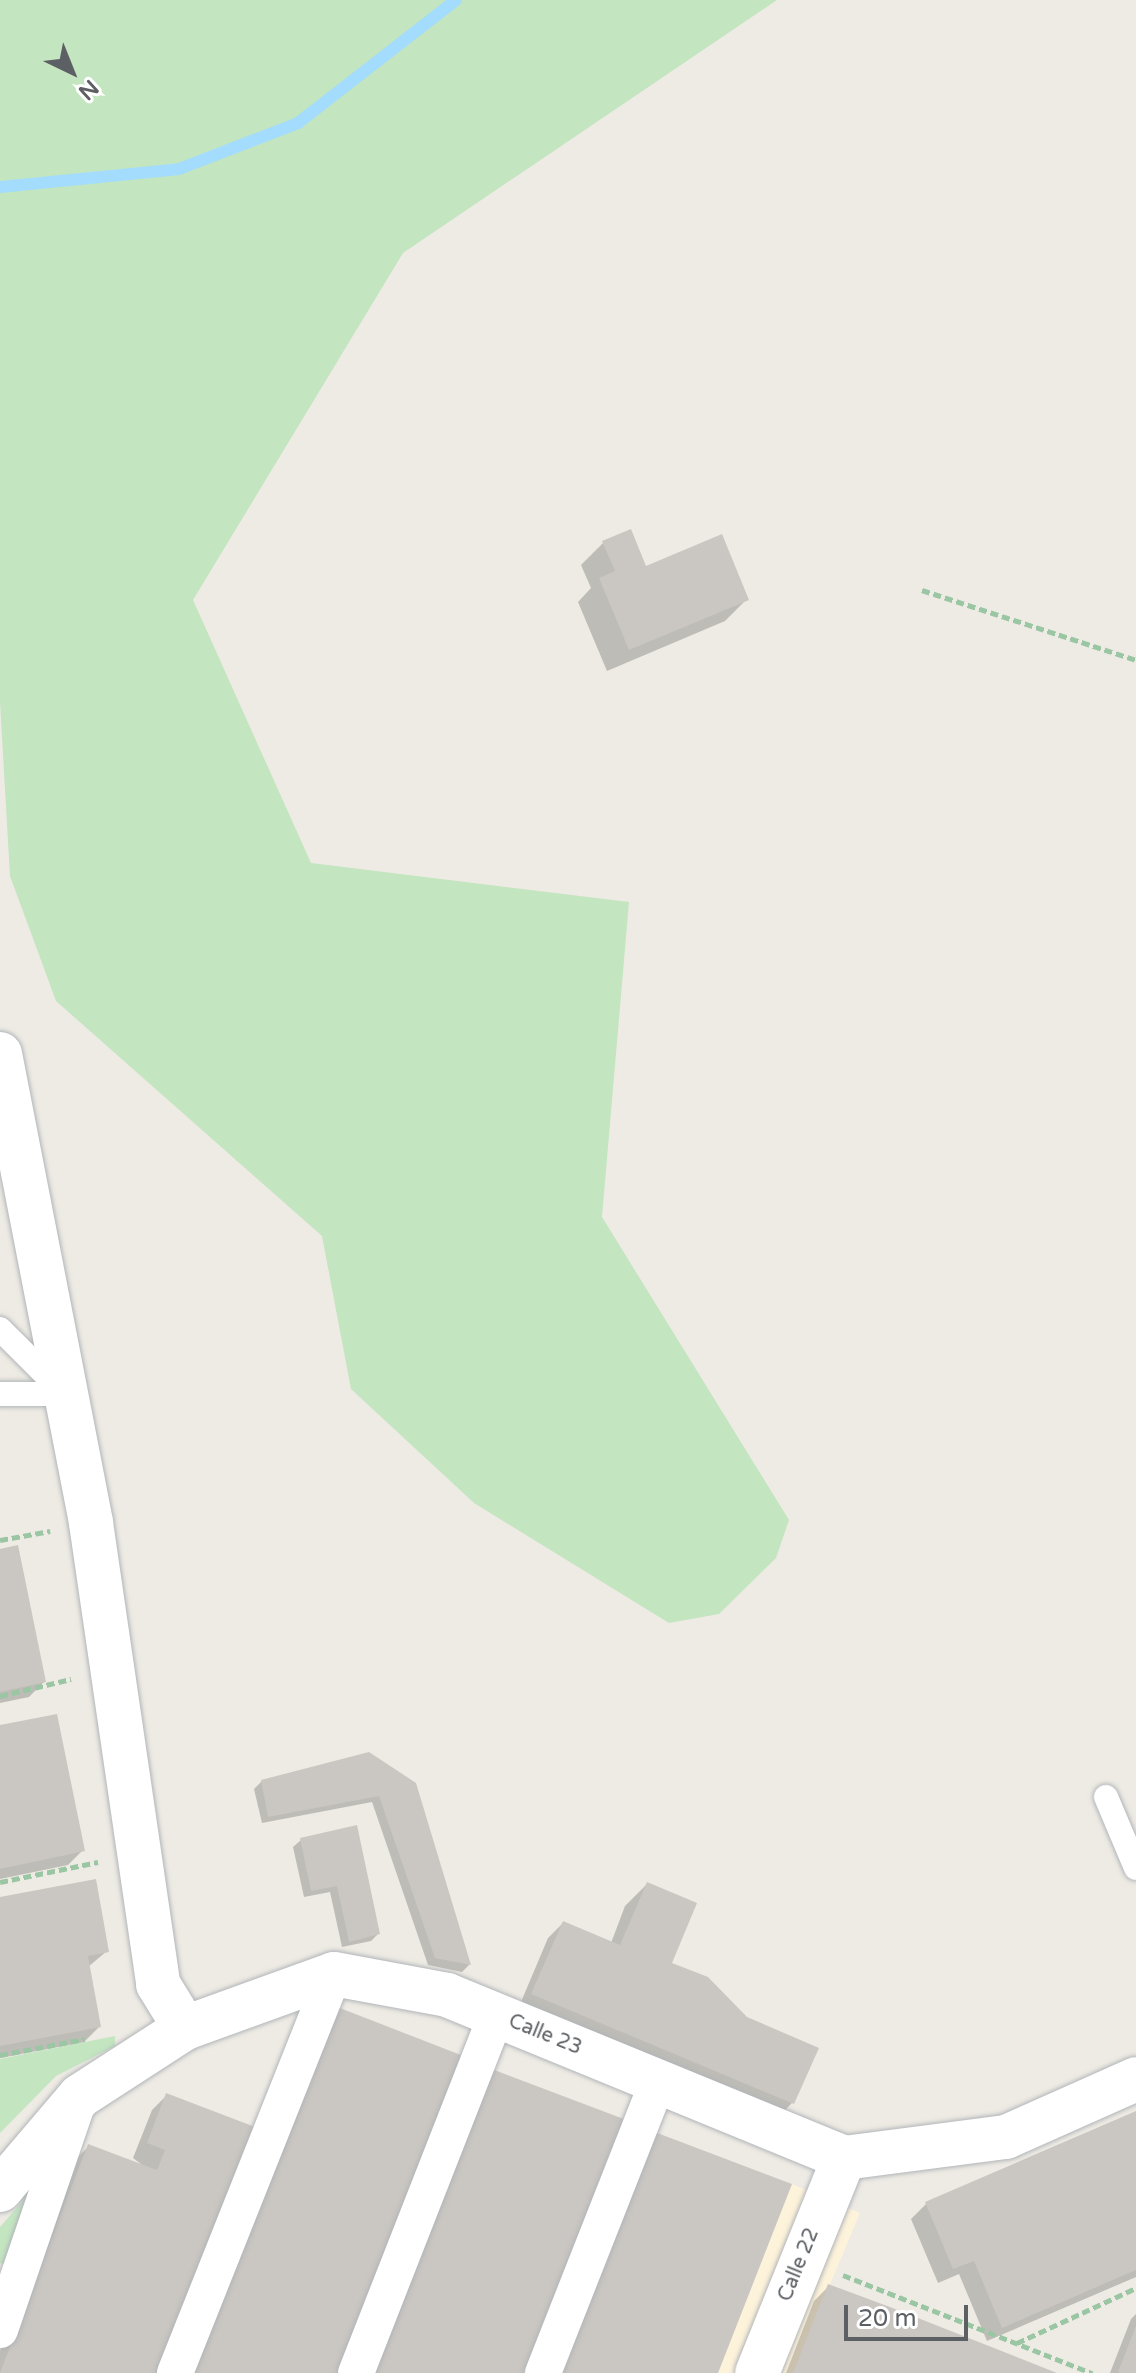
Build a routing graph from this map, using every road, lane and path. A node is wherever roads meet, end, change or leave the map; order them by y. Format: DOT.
graph roads {
  1 [pos="922,590"];
  2 [pos="1136,660"];
  3 [pos="0,1054"];
  4 [pos="0,1329"];
  5 [pos="0,1394"];
  6 [pos="65,1394"];
  7 [pos="115,1669"];
  8 [pos="0,1696"];
  9 [pos="1106,1797"];
  10 [pos="134,1854"];
  11 [pos="1136,1868"];
  12 [pos="0,1882"];
  13 [pos="334,1974"];
  14 [pos="496,2015"];
  15 [pos="185,2028"];
  16 [pos="1136,2079"];
  17 [pos="658,2081"];
  18 [pos="80,2096"];
  19 [pos="844,2158"];
  20 [pos="0,2190"];
  21 [pos="801,2259"];
  22 [pos="1136,2288"];
  23 [pos="0,2330"];
  24 [pos="1016,2343"];
  25 [pos="175,2373"];
  26 [pos="356,2373"];
  27 [pos="543,2373"];
  28 [pos="757,2373"];
  29 [pos="1092,2373"];
  1 -- 2 [label="path"];
  3 -- 6 [label="street"];
  4 -- 6 [label="lane"];
  5 -- 6 [label="lane"];
  6 -- 7 [label="street"];
  7 -- 8 [label="path"];
  7 -- 10 [label="street"];
  9 -- 11 [label="lane"];
  10 -- 12 [label="path"];
  10 -- 15 [label="street"];
  13 -- 14 [label="street, Calle 23"];
  13 -- 15 [label="street"];
  13 -- 25 [label="street"];
  14 -- 17 [label="street, Calle 23"];
  14 -- 26 [label="street"];
  15 -- 18 [label="street"];
  16 -- 19 [label="street, Calle 23"];
  17 -- 19 [label="street, Calle 23"];
  17 -- 27 [label="street"];
  18 -- 20 [label="street"];
  18 -- 23 [label="street"];
  19 -- 21 [label="street, Calle 22"];
  21 -- 24 [label="path"];
  21 -- 28 [label="street, Calle 22"];
  22 -- 24 [label="path"];
  24 -- 29 [label="path"];
}
